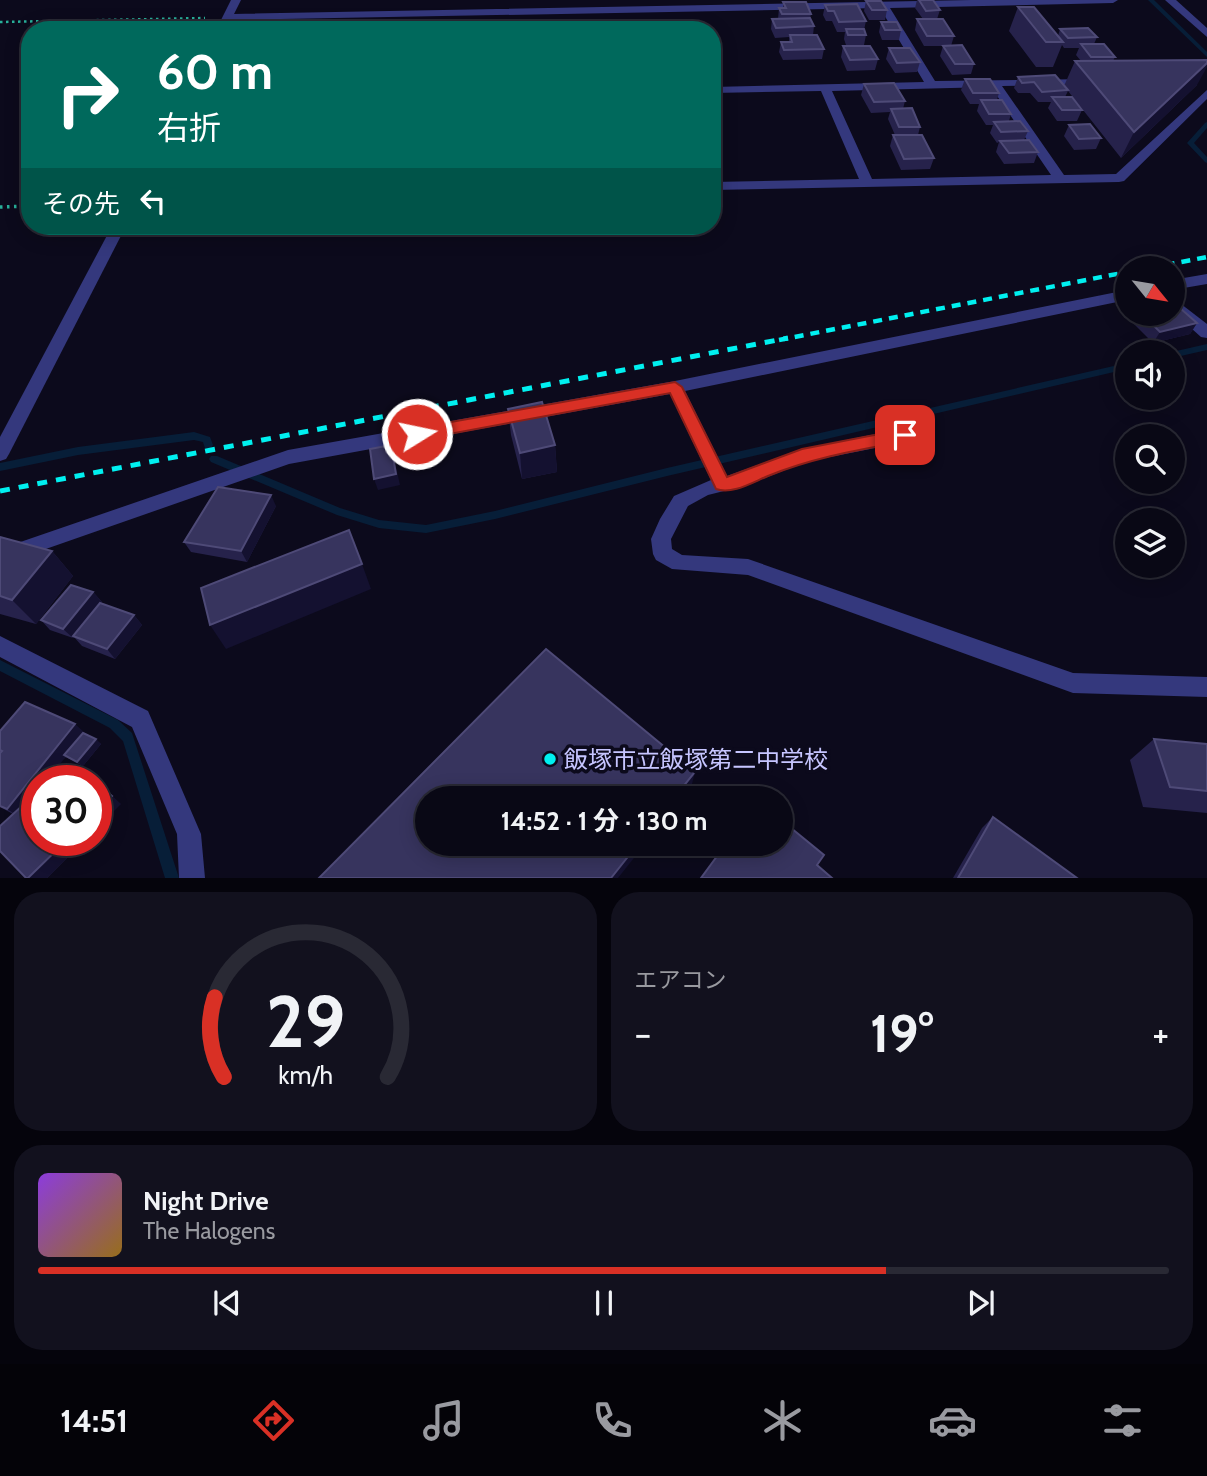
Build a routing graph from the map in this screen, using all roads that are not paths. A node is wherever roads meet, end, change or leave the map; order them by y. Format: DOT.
graph roads {
  1 [pos="236,0"];
  2 [pos="1113,0"];
  3 [pos="1170,0"];
  4 [pos="638,5"];
  5 [pos="883,5"];
  6 [pos="590,10"];
  7 [pos="227,17"];
  8 [pos="225,21"];
  9 [pos="1207,34"];
  10 [pos="1103,81"];
  11 [pos="994,83"];
  12 [pos="932,85"];
  13 [pos="825,87"];
  14 [pos="721,90"];
  15 [pos="1207,93"];
  16 [pos="1060,179"];
  17 [pos="867,183"];
  18 [pos="721,186"];
  19 [pos="114,235"];
  20 [pos="1207,279"];
  21 [pos="1185,283"];
  22 [pos="1115,297"];
  23 [pos="1185,314"];
  24 [pos="1207,333"];
  25 [pos="675,387"];
  26 [pos="905,435"];
  27 [pos="0,454"];
  28 [pos="719,479"];
  29 [pos="0,557"];
  30 [pos="0,646"];
  31 [pos="1207,687"];
  32 [pos="192,877"];
  1 -- 7 [label="street"];
  2 -- 5 [label="street"];
  3 -- 9 [label="street"];
  4 -- 5 [label="street"];
  4 -- 6 [label="street"];
  5 -- 12 [label="street"];
  6 -- 7 [label="street"];
  7 -- 8 [label="street"];
  10 -- 11 [label="street"];
  11 -- 12 [label="street"];
  11 -- 16 [label="street"];
  12 -- 13 [label="street"];
  13 -- 14 [label="street"];
  13 -- 17 [label="street"];
  15 -- 16 [label="street"];
  16 -- 17 [label="street"];
  17 -- 18 [label="street"];
  19 -- 27 [label="street"];
  20 -- 21 [label="street"];
  22 -- 25 [label="street"];
  23 -- 24 [label="street"];
  25 -- 28 [label="street"];
  25 -- 29 [label="street"];
  26 -- 28 [label="street"];
  28 -- 31 [label="street"];
  30 -- 32 [label="street"];
}
